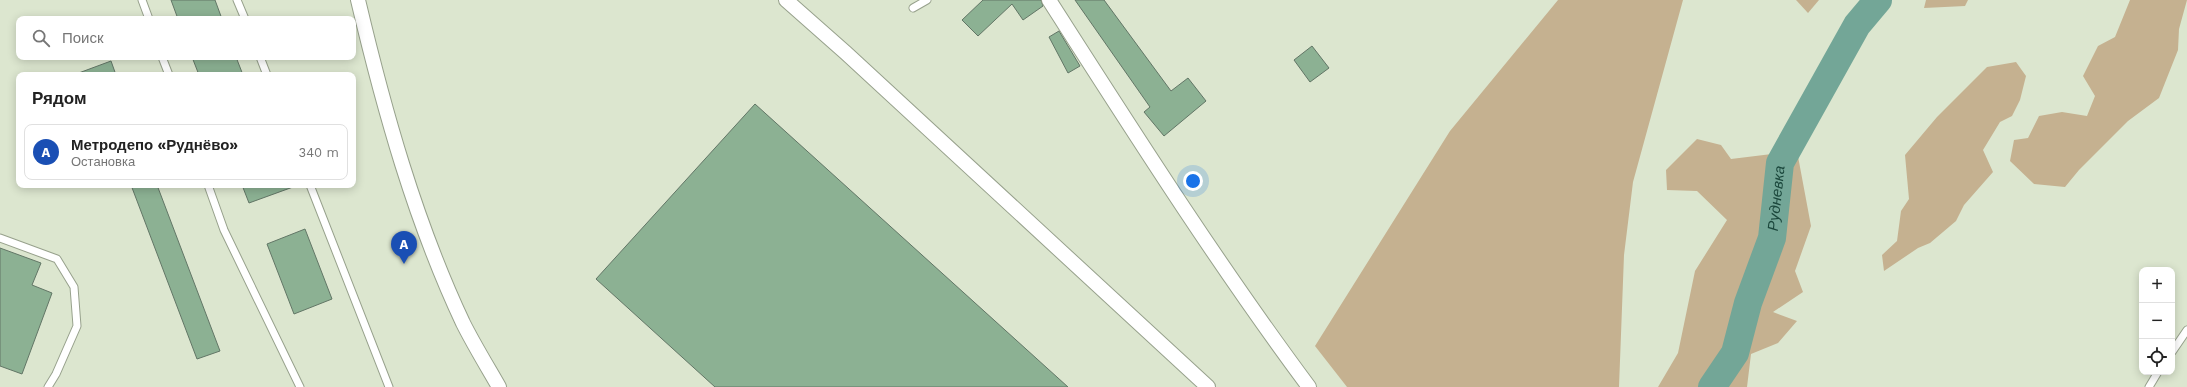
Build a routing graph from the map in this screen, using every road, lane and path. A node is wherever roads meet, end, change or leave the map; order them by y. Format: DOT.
graph roads {
  1 [pos="142,0"];
  2 [pos="237,0"];
  3 [pos="358,0"];
  4 [pos="786,0"];
  5 [pos="927,0"];
  6 [pos="1049,0"];
  7 [pos="914,8"];
  8 [pos="148,16"];
  9 [pos="244,16"];
  10 [pos="163,60"];
  11 [pos="261,60"];
  12 [pos="168,72"];
  13 [pos="266,72"];
  14 [pos="209,188"];
  15 [pos="311,188"];
  16 [pos="0,238"];
  17 [pos="2187,330"];
  18 [pos="2175,348"];
  19 [pos="2156,375"];
  20 [pos="48,387"];
  21 [pos="300,387"];
  22 [pos="389,387"];
  23 [pos="499,387"];
  24 [pos="1208,387"];
  25 [pos="1309,387"];
  26 [pos="2149,387"];
  1 -- 8 [label="lane"];
  2 -- 9 [label="lane"];
  3 -- 23 [label="street"];
  4 -- 24 [label="street"];
  5 -- 7 [label="lane"];
  6 -- 25 [label="street"];
  10 -- 12 [label="lane"];
  11 -- 13 [label="lane"];
  14 -- 21 [label="lane"];
  15 -- 22 [label="lane"];
  16 -- 20 [label="lane"];
  17 -- 18 [label="lane"];
  19 -- 26 [label="lane"];
}
